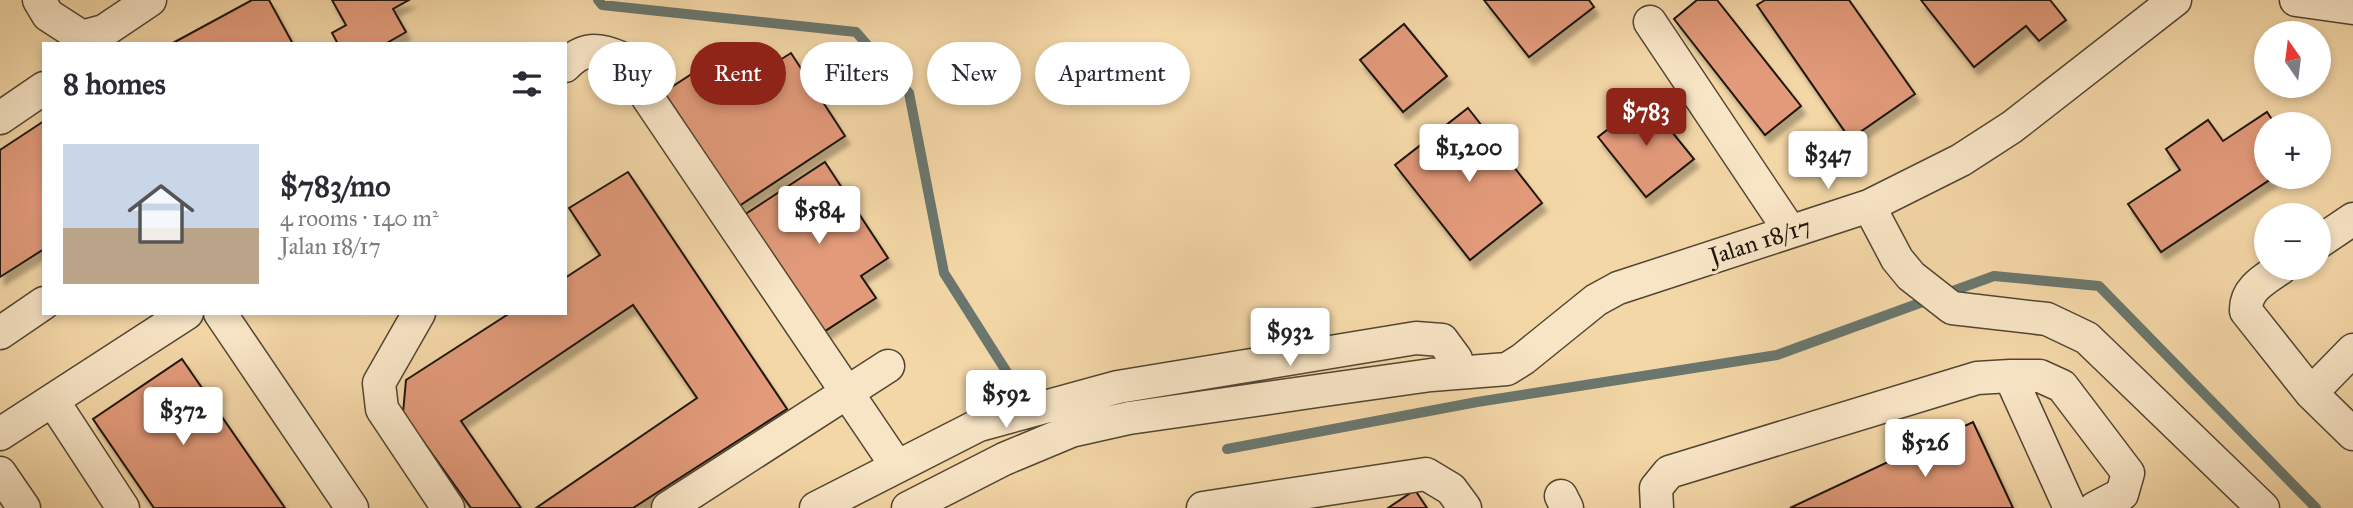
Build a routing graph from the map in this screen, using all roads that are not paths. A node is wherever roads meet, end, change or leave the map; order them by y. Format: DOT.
graph roads {
  1 [pos="38,0"];
  2 [pos="150,0"];
  3 [pos="2296,0"];
  4 [pos="2170,2"];
  5 [pos="2353,8"];
  6 [pos="1650,22"];
  7 [pos="567,64"];
  8 [pos="42,89"];
  9 [pos="0,118"];
  10 [pos="1868,206"];
  11 [pos="2353,219"];
  12 [pos="1790,231"];
  13 [pos="2331,234"];
  14 [pos="2263,280"];
  15 [pos="42,304"];
  16 [pos="184,315"];
  17 [pos="221,315"];
  18 [pos="418,315"];
  19 [pos="0,333"];
  20 [pos="2353,350"];
  21 [pos="888,366"];
  22 [pos="1467,372"];
  23 [pos="2010,376"];
  24 [pos="1118,387"];
  25 [pos="847,392"];
  26 [pos="2311,393"];
  27 [pos="52,401"];
  28 [pos="1129,418"];
  29 [pos="0,434"];
  30 [pos="2353,434"];
  31 [pos="896,465"];
  32 [pos="0,473"];
  33 [pos="832,504"];
  34 [pos="24,508"];
  35 [pos="123,508"];
  36 [pos="352,508"];
  37 [pos="448,508"];
  38 [pos="668,508"];
  39 [pos="908,508"];
  40 [pos="1203,508"];
  41 [pos="1465,508"];
  42 [pos="1657,508"];
  43 [pos="2070,508"];
  44 [pos="2095,508"];
  45 [pos="2263,508"];
  1 -- 2 [label="street"];
  3 -- 5 [label="street"];
  4 -- 10 [label="street, Jalan 18/17"];
  6 -- 12 [label="street"];
  7 -- 25 [label="street"];
  8 -- 9 [label="street"];
  10 -- 12 [label="street, Jalan 18/17"];
  10 -- 45 [label="street"];
  11 -- 13 [label="street"];
  12 -- 22 [label="street, Jalan 18/17"];
  14 -- 26 [label="street"];
  15 -- 19 [label="street"];
  16 -- 27 [label="street"];
  17 -- 36 [label="street"];
  18 -- 37 [label="street"];
  20 -- 26 [label="street"];
  21 -- 25 [label="street"];
  22 -- 24 [label="street"];
  22 -- 28 [label="street, Jalan 18/17"];
  23 -- 42 [label="street"];
  23 -- 43 [label="street"];
  23 -- 44 [label="street"];
  24 -- 28 [label="street"];
  24 -- 31 [label="street"];
  25 -- 31 [label="street"];
  25 -- 38 [label="street"];
  26 -- 30 [label="street"];
  27 -- 29 [label="street"];
  27 -- 35 [label="street"];
  28 -- 39 [label="street, Jalan 18/17"];
  31 -- 33 [label="street"];
  32 -- 34 [label="street"];
  40 -- 41 [label="street"];
}
